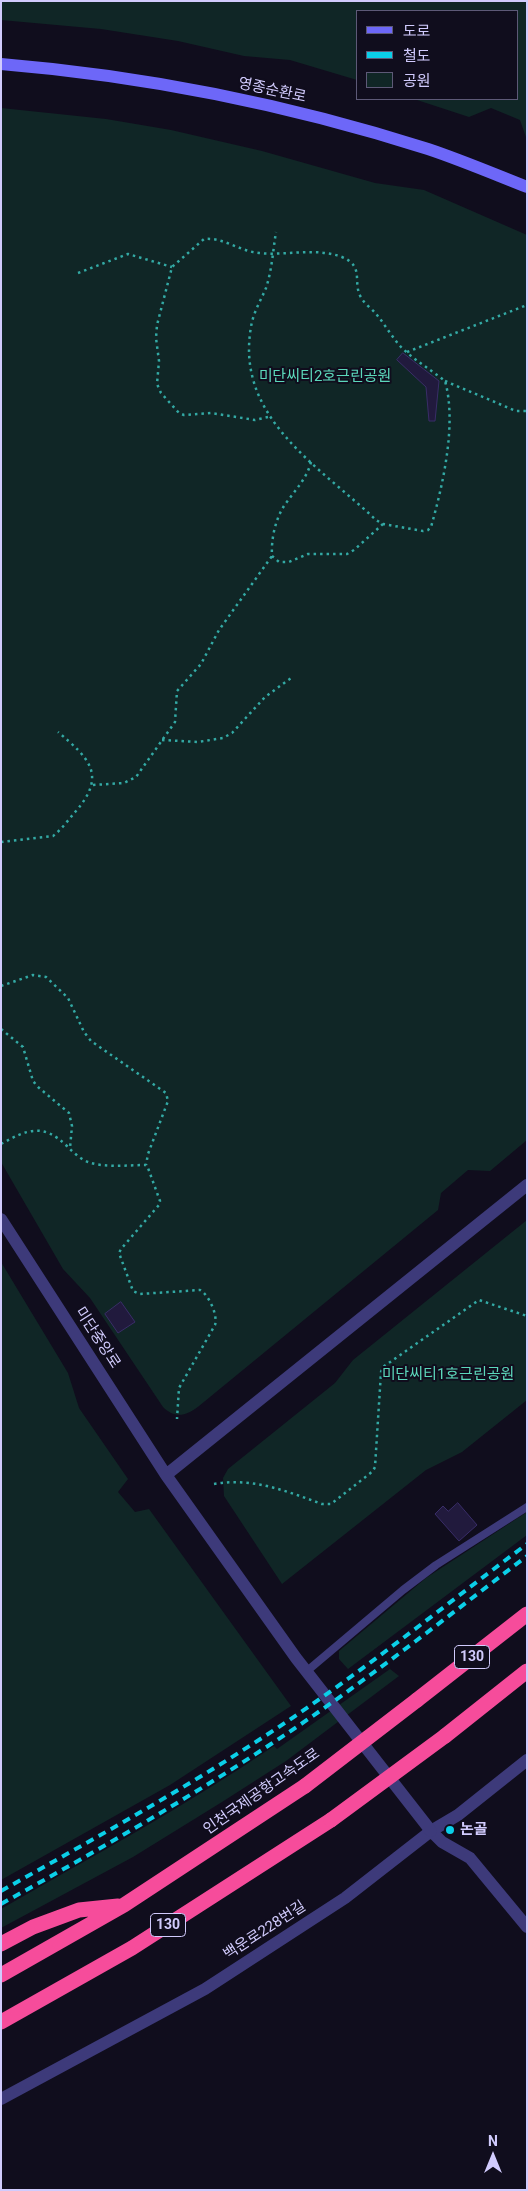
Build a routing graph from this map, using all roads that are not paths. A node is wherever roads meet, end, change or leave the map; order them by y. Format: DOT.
graph roads {
  1 [pos="1,64"];
  2 [pos="527,187"];
  3 [pos="527,1185"];
  4 [pos="1,1219"];
  5 [pos="166,1475"];
  6 [pos="527,1507"];
  7 [pos="527,1614"];
  8 [pos="306,1671"];
  9 [pos="527,1671"];
  10 [pos="527,1760"];
  11 [pos="431,1831"];
  12 [pos="124,1905"];
  13 [pos="527,1927"];
  14 [pos="1,1944"];
  15 [pos="1,1975"];
  16 [pos="1,2022"];
  17 [pos="1,2100"];
  1 -- 2 [label="main road, 영종순환로"];
  3 -- 5 [label="street"];
  4 -- 5 [label="street, 미단중앙로"];
  5 -- 8 [label="street, 미단중앙로"];
  6 -- 8 [label="lane"];
  7 -- 12 [label="highway, 인천국제공항고속도로 / 130, bridge"];
  8 -- 11 [label="street, 미단중앙로"];
  9 -- 16 [label="highway, 130, bridge"];
  10 -- 11 [label="street, 백운로228번길"];
  11 -- 13 [label="street, 미단중앙로"];
  11 -- 17 [label="street, 백운로228번길"];
  12 -- 14 [label="highway"];
  12 -- 15 [label="highway, 인천국제공항고속도로 / 130"];
}
